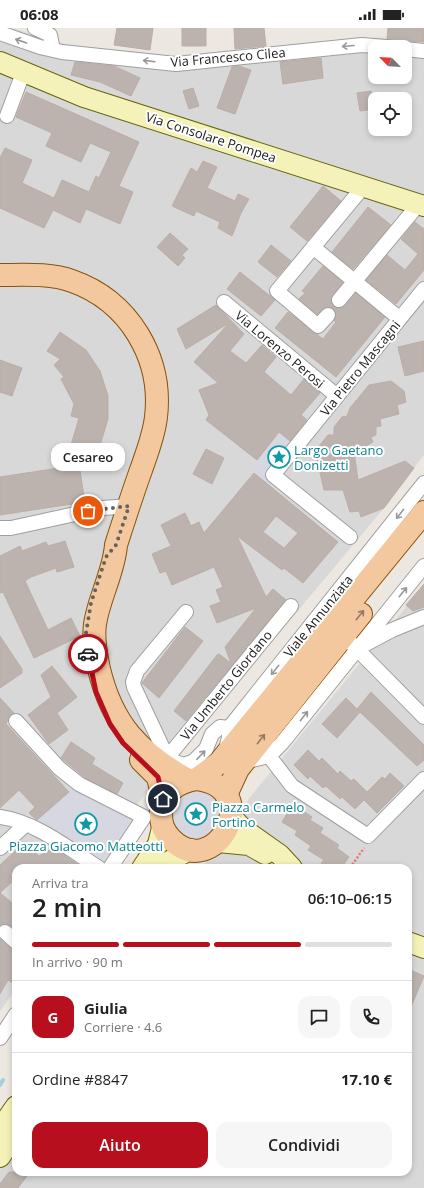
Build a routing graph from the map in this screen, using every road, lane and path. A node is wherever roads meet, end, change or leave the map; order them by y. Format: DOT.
graph roads {
  1 [pos="35,28"];
  2 [pos="0,33"];
  3 [pos="368,45"];
  4 [pos="53,50"];
  5 [pos="412,50"];
  6 [pos="424,51"];
  7 [pos="0,62"];
  8 [pos="23,73"];
  9 [pos="7,116"];
  10 [pos="364,186"];
  11 [pos="421,206"];
  12 [pos="313,247"];
  13 [pos="0,274"];
  14 [pos="424,277"];
  15 [pos="355,282"];
  16 [pos="424,289"];
  17 [pos="339,300"];
  18 [pos="224,302"];
  19 [pos="394,314"];
  20 [pos="328,315"];
  21 [pos="339,380"];
  22 [pos="337,396"];
  23 [pos="424,483"];
  24 [pos="129,506"];
  25 [pos="424,512"];
  26 [pos="0,528"];
  27 [pos="424,535"];
  28 [pos="350,537"];
  29 [pos="116,545"];
  30 [pos="382,550"];
  31 [pos="424,566"];
  32 [pos="291,606"];
  33 [pos="186,612"];
  34 [pos="424,617"];
  35 [pos="344,636"];
  36 [pos="424,717"];
  37 [pos="16,721"];
  38 [pos="228,728"];
  39 [pos="269,756"];
  40 [pos="234,759"];
  41 [pos="164,761"];
  42 [pos="424,779"];
  43 [pos="193,780"];
  44 [pos="226,795"];
  45 [pos="163,799"];
  46 [pos="2,816"];
  47 [pos="231,816"];
  48 [pos="153,822"];
  49 [pos="25,825"];
  50 [pos="368,836"];
  51 [pos="218,842"];
  52 [pos="0,848"];
  53 [pos="191,849"];
  54 [pos="93,864"];
  55 [pos="114,864"];
  56 [pos="145,864"];
  57 [pos="168,864"];
  58 [pos="284,864"];
  59 [pos="287,864"];
  60 [pos="353,864"];
  61 [pos="5,932"];
  62 [pos="12,938"];
  63 [pos="412,944"];
  64 [pos="424,948"];
  65 [pos="12,1020"];
  66 [pos="0,1038"];
  67 [pos="12,1112"];
  68 [pos="0,1129"];
  69 [pos="12,1139"];
  70 [pos="0,1157"];
  1 -- 4 [label="street"];
  4 -- 2 [label="street, Via Francesco Cilea, one-way"];
  3 -- 4 [label="street, Via Francesco Cilea, one-way"];
  5 -- 6 [label="street"];
  7 -- 8 [label="main road, Via Consolare Pompea"];
  8 -- 9 [label="street"];
  8 -- 10 [label="main road, Via Consolare Pompea"];
  10 -- 11 [label="main road, Via Consolare Pompea"];
  10 -- 12 [label="street"];
  11 -- 15 [label="street"];
  12 -- 15 [label="street"];
  12 -- 20 [label="street"];
  13 -- 24 [label="main road"];
  14 -- 19 [label="street"];
  15 -- 17 [label="street"];
  15 -- 19 [label="street"];
  16 -- 22 [label="street, Via Pietro Mascagni"];
  18 -- 22 [label="street, Via Lorenzo Perosi"];
  19 -- 21 [label="street"];
  22 -- 28 [label="street, Via Pietro Mascagni"];
  23 -- 30 [label="street, Viale Annunziata, one-way"];
  24 -- 26 [label="street"];
  24 -- 29 [label="main road"];
  25 -- 30 [label="main road, Viale Annunziata"];
  35 -- 27 [label="main road, Viale Annunziata, one-way"];
  29 -- 41 [label="main road"];
  29 -- 45 [label="main road"];
  30 -- 35 [label="main road, Viale Annunziata"];
  30 -- 38 [label="street, Viale Annunziata, one-way"];
  35 -- 31 [label="street, Viale Annunziata, one-way"];
  32 -- 41 [label="street, Via Umberto Giordano"];
  33 -- 41 [label="street"];
  34 -- 35 [label="street"];
  35 -- 36 [label="street"];
  39 -- 35 [label="street, Viale Annunziata, one-way"];
  35 -- 40 [label="main road, Viale Annunziata"];
  37 -- 48 [label="street"];
  38 -- 40 [label="street, Viale Annunziata"];
  41 -- 38 [label="street, one-way"];
  39 -- 40 [label="street"];
  39 -- 50 [label="street"];
  40 -- 43 [label="main road, Viale Annunziata"];
  40 -- 44 [label="main road, Viale Annunziata"];
  41 -- 43 [label="main road"];
  42 -- 50 [label="street"];
  43 -- 44 [label="main road"];
  43 -- 45 [label="main road"];
  44 -- 47 [label="main road"];
  45 -- 48 [label="main road"];
  46 -- 49 [label="street"];
  47 -- 51 [label="main road"];
  47 -- 59 [label="main road"];
  48 -- 53 [label="main road"];
  48 -- 55 [label="street"];
  48 -- 56 [label="main road"];
  49 -- 52 [label="street"];
  49 -- 54 [label="street"];
  50 -- 60 [label="path"];
  51 -- 53 [label="main road"];
  51 -- 58 [label="main road"];
  53 -- 57 [label="main road"];
  61 -- 62 [label="street"];
  63 -- 64 [label="main road"];
  65 -- 66 [label="street"];
  67 -- 68 [label="main road"];
  69 -- 70 [label="main road"];
}
